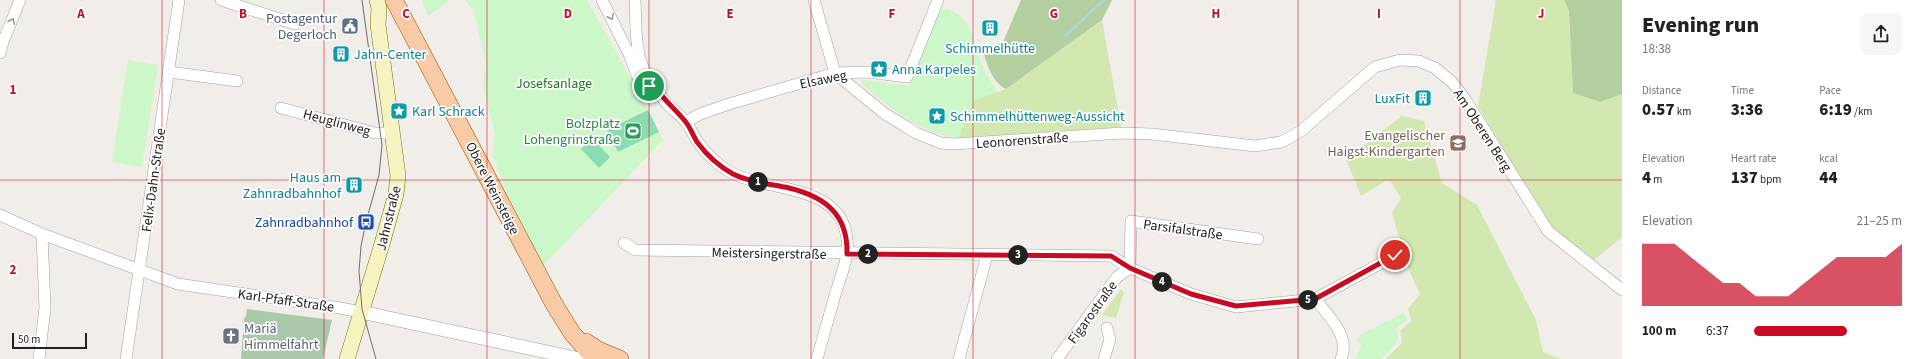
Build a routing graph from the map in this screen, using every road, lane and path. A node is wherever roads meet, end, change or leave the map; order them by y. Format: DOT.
graph roads {
  1 [pos="20,0"];
  2 [pos="179,0"];
  3 [pos="221,0"];
  4 [pos="394,0"];
  5 [pos="406,0"];
  6 [pos="602,0"];
  7 [pos="635,0"];
  8 [pos="814,0"];
  9 [pos="938,0"];
  10 [pos="379,3"];
  11 [pos="403,17"];
  12 [pos="295,24"];
  13 [pos="378,25"];
  14 [pos="417,42"];
  15 [pos="0,53"];
  16 [pos="169,72"];
  17 [pos="835,73"];
  18 [pos="237,81"];
  19 [pos="655,87"];
  20 [pos="281,108"];
  21 [pos="686,122"];
  22 [pos="1302,130"];
  23 [pos="393,133"];
  24 [pos="0,215"];
  25 [pos="42,234"];
  26 [pos="1258,240"];
  27 [pos="624,243"];
  28 [pos="1400,253"];
  29 [pos="847,254"];
  30 [pos="987,255"];
  31 [pos="1130,268"];
  32 [pos="139,271"];
  33 [pos="1622,290"];
  34 [pos="1315,299"];
  35 [pos="361,312"];
  36 [pos="1107,328"];
  37 [pos="572,333"];
  38 [pos="39,359"];
  39 [pos="126,359"];
  40 [pos="347,359"];
  41 [pos="580,359"];
  42 [pos="596,359"];
  43 [pos="620,359"];
  44 [pos="817,359"];
  45 [pos="959,359"];
  46 [pos="1057,359"];
  47 [pos="1104,359"];
  48 [pos="1341,359"];
  15 -- 1 [label="street, one-way"];
  2 -- 16 [label="street, Felix-Dahn-Straße"];
  3 -- 12 [label="street"];
  4 -- 11 [label="main road"];
  5 -- 14 [label="main road"];
  6 -- 19 [label="street, one-way"];
  7 -- 19 [label="street"];
  8 -- 17 [label="street"];
  9 -- 17 [label="street, Elsaweg"];
  10 -- 13 [label="main road, Jahnstraße"];
  11 -- 13 [label="main road"];
  11 -- 14 [label="main road"];
  13 -- 23 [label="main road, Jahnstraße"];
  14 -- 37 [label="main road, Obere Weinsteige"];
  16 -- 18 [label="street"];
  16 -- 32 [label="street, Felix-Dahn-Straße"];
  17 -- 21 [label="street, Elsaweg"];
  17 -- 22 [label="street, Leonorenstraße"];
  19 -- 21 [label="street"];
  20 -- 23 [label="street, Heuglinweg"];
  21 -- 29 [label="street"];
  22 -- 33 [label="street, Am Oberen Berg"];
  23 -- 35 [label="main road, Jahnstraße"];
  24 -- 25 [label="street, Karl-Pfaff-Straße"];
  25 -- 32 [label="street, Karl-Pfaff-Straße"];
  25 -- 38 [label="street"];
  26 -- 31 [label="street, Parsifalstraße"];
  27 -- 29 [label="street, Meistersingerstraße"];
  28 -- 34 [label="street"];
  29 -- 30 [label="street, Meistersingerstraße"];
  29 -- 44 [label="street"];
  30 -- 31 [label="street, Meistersingerstraße"];
  30 -- 45 [label="street"];
  31 -- 34 [label="street, Meistersingerstraße"];
  31 -- 46 [label="street, Figarostraße"];
  32 -- 35 [label="street, Karl-Pfaff-Straße"];
  32 -- 39 [label="street, Felix-Dahn-Straße"];
  34 -- 48 [label="street"];
  35 -- 40 [label="main road, Jahnstraße"];
  35 -- 41 [label="street, Karl-Pfaff-Straße"];
  36 -- 47 [label="street"];
  37 -- 42 [label="main road, Obere Weinsteige"];
  37 -- 43 [label="main road, Obere Weinsteige"];
}
